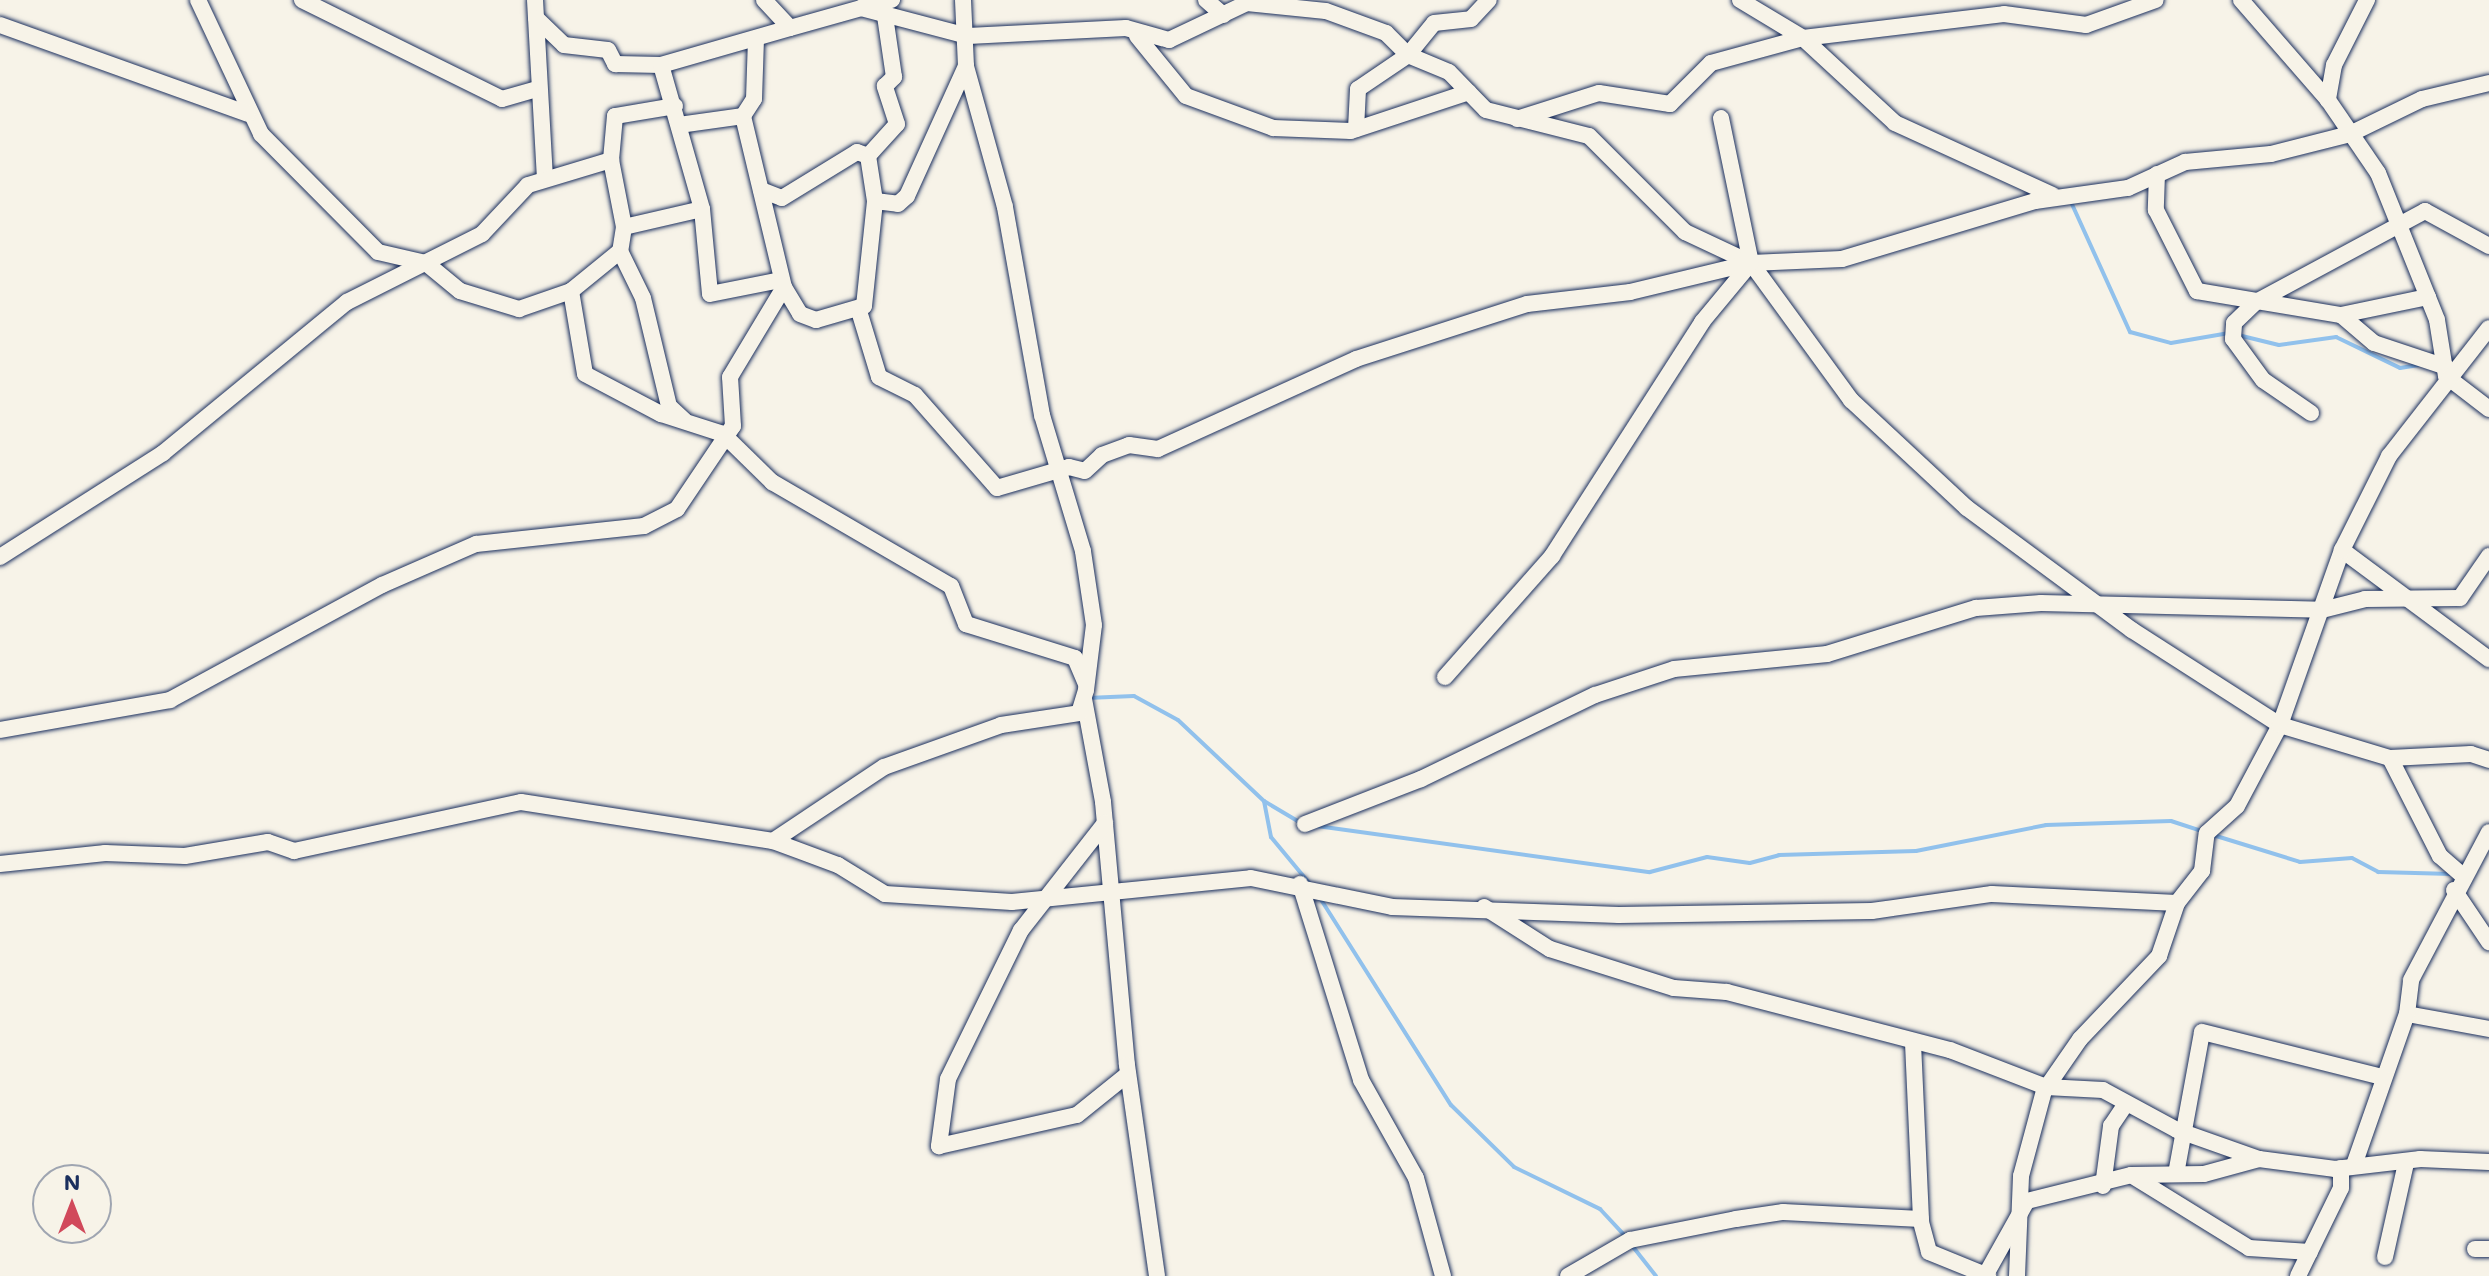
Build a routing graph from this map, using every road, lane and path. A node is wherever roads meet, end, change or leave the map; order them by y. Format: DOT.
graph roads {
  1 [pos="198,0"];
  2 [pos="302,0"];
  3 [pos="535,0"];
  4 [pos="764,0"];
  5 [pos="892,0"];
  6 [pos="963,0"];
  7 [pos="1206,0"];
  8 [pos="1489,0"];
  9 [pos="1740,0"];
  10 [pos="2050,0"];
  11 [pos="2156,0"];
  12 [pos="2241,0"];
  13 [pos="2367,0"];
  14 [pos="861,8"];
  15 [pos="2026,14"];
  16 [pos="1223,15"];
  17 [pos="885,16"];
  18 [pos="536,18"];
  19 [pos="0,25"];
  20 [pos="790,28"];
  21 [pos="968,36"];
  22 [pos="1137,36"];
  23 [pos="1803,38"];
  24 [pos="756,40"];
  25 [pos="1408,55"];
  26 [pos="661,65"];
  27 [pos="966,66"];
  28 [pos="2489,83"];
  29 [pos="536,89"];
  30 [pos="1469,92"];
  31 [pos="2328,100"];
  32 [pos="675,106"];
  33 [pos="248,114"];
  34 [pos="743,116"];
  35 [pos="1721,118"];
  36 [pos="1517,119"];
  37 [pos="679,125"];
  38 [pos="1356,129"];
  39 [pos="2355,132"];
  40 [pos="868,156"];
  41 [pos="611,160"];
  42 [pos="2157,174"];
  43 [pos="545,179"];
  44 [pos="761,190"];
  45 [pos="2058,196"];
  46 [pos="875,201"];
  47 [pos="702,209"];
  48 [pos="2398,225"];
  49 [pos="624,227"];
  50 [pos="2489,246"];
  51 [pos="620,251"];
  52 [pos="426,263"];
  53 [pos="1751,263"];
  54 [pos="783,283"];
  55 [pos="571,291"];
  56 [pos="2428,297"];
  57 [pos="2256,302"];
  58 [pos="859,311"];
  59 [pos="2341,315"];
  60 [pos="2489,328"];
  61 [pos="2446,372"];
  62 [pos="2489,409"];
  63 [pos="2311,413"];
  64 [pos="691,425"];
  65 [pos="723,434"];
  66 [pos="1062,470"];
  67 [pos="2342,550"];
  68 [pos="2489,556"];
  69 [pos="0,557"];
  70 [pos="2421,602"];
  71 [pos="2091,603"];
  72 [pos="2322,610"];
  73 [pos="2489,659"];
  74 [pos="1445,677"];
  75 [pos="1085,691"];
  76 [pos="2280,725"];
  77 [pos="0,730"];
  78 [pos="2390,758"];
  79 [pos="2489,760"];
  80 [pos="1105,823"];
  81 [pos="1305,824"];
  82 [pos="2489,832"];
  83 [pos="773,841"];
  84 [pos="2485,850"];
  85 [pos="0,864"];
  86 [pos="2462,875"];
  87 [pos="1300,884"];
  88 [pos="1111,889"];
  89 [pos="2454,890"];
  90 [pos="1041,899"];
  91 [pos="2177,903"];
  92 [pos="1483,907"];
  93 [pos="2489,942"];
  94 [pos="2407,1014"];
  95 [pos="2489,1029"];
  96 [pos="1913,1043"];
  97 [pos="1128,1074"];
  98 [pos="2383,1077"];
  99 [pos="2046,1087"];
  100 [pos="2125,1105"];
  101 [pos="2185,1133"];
  102 [pos="2259,1159"];
  103 [pos="2489,1162"];
  104 [pos="2406,1163"];
  105 [pos="2348,1167"];
  106 [pos="2176,1174"];
  107 [pos="2131,1175"];
  108 [pos="2103,1186"];
  109 [pos="1921,1219"];
  110 [pos="2018,1223"];
  111 [pos="2310,1252"];
  112 [pos="2385,1257"];
  113 [pos="1157,1276"];
  114 [pos="1443,1276"];
  115 [pos="1568,1276"];
  116 [pos="1986,1276"];
  117 [pos="2017,1276"];
  118 [pos="2298,1276"];
  1 -- 33 [label="street"];
  2 -- 29 [label="street"];
  3 -- 18 [label="street"];
  4 -- 20 [label="street"];
  5 -- 14 [label="street"];
  6 -- 21 [label="street"];
  7 -- 16 [label="street"];
  8 -- 25 [label="street"];
  9 -- 23 [label="street"];
  10 -- 15 [label="street"];
  11 -- 15 [label="street"];
  12 -- 31 [label="street"];
  13 -- 31 [label="street"];
  14 -- 17 [label="street"];
  14 -- 20 [label="street"];
  15 -- 23 [label="street"];
  16 -- 22 [label="street"];
  16 -- 25 [label="street"];
  17 -- 21 [label="street"];
  17 -- 40 [label="street"];
  18 -- 26 [label="street"];
  18 -- 29 [label="street"];
  19 -- 33 [label="street"];
  20 -- 24 [label="street"];
  21 -- 22 [label="street"];
  21 -- 27 [label="street"];
  22 -- 38 [label="street"];
  23 -- 36 [label="street"];
  23 -- 45 [label="street"];
  24 -- 26 [label="street"];
  24 -- 34 [label="street"];
  25 -- 30 [label="street"];
  25 -- 38 [label="street"];
  26 -- 32 [label="street"];
  27 -- 46 [label="street"];
  27 -- 66 [label="street"];
  28 -- 39 [label="street"];
  29 -- 43 [label="street"];
  30 -- 36 [label="street"];
  30 -- 38 [label="street"];
  31 -- 39 [label="street"];
  32 -- 37 [label="street"];
  32 -- 41 [label="street"];
  33 -- 52 [label="street"];
  34 -- 37 [label="street"];
  34 -- 44 [label="street"];
  35 -- 53 [label="street"];
  36 -- 53 [label="street"];
  37 -- 47 [label="street"];
  39 -- 42 [label="street"];
  39 -- 48 [label="street"];
  40 -- 44 [label="street"];
  40 -- 46 [label="street"];
  41 -- 43 [label="street"];
  41 -- 49 [label="street"];
  42 -- 45 [label="street"];
  42 -- 57 [label="street"];
  43 -- 52 [label="street"];
  44 -- 54 [label="street"];
  45 -- 53 [label="street"];
  46 -- 58 [label="street"];
  47 -- 49 [label="street"];
  47 -- 54 [label="street"];
  48 -- 50 [label="street"];
  48 -- 56 [label="street"];
  48 -- 57 [label="street"];
  49 -- 51 [label="street"];
  51 -- 55 [label="street"];
  51 -- 64 [label="street"];
  52 -- 55 [label="street"];
  52 -- 69 [label="street"];
  53 -- 66 [label="street"];
  53 -- 71 [label="street"];
  53 -- 74 [label="street"];
  54 -- 58 [label="street"];
  54 -- 65 [label="street"];
  55 -- 64 [label="street"];
  56 -- 59 [label="street"];
  56 -- 61 [label="street"];
  57 -- 59 [label="street"];
  57 -- 63 [label="street"];
  58 -- 66 [label="street"];
  59 -- 61 [label="street"];
  60 -- 61 [label="street"];
  61 -- 62 [label="street"];
  61 -- 67 [label="street"];
  64 -- 65 [label="street"];
  65 -- 75 [label="street"];
  65 -- 77 [label="street"];
  66 -- 75 [label="street"];
  67 -- 70 [label="street"];
  67 -- 72 [label="street"];
  68 -- 70 [label="street"];
  70 -- 72 [label="street"];
  70 -- 73 [label="street"];
  71 -- 72 [label="street"];
  71 -- 76 [label="street"];
  71 -- 81 [label="street"];
  72 -- 76 [label="street"];
  75 -- 80 [label="street"];
  75 -- 83 [label="street"];
  76 -- 78 [label="street"];
  76 -- 91 [label="street"];
  78 -- 79 [label="street"];
  78 -- 86 [label="street"];
  80 -- 88 [label="street"];
  80 -- 90 [label="street"];
  82 -- 84 [label="street"];
  83 -- 85 [label="street"];
  83 -- 90 [label="street"];
  84 -- 86 [label="street"];
  86 -- 89 [label="street"];
  87 -- 88 [label="street"];
  87 -- 92 [label="street"];
  87 -- 114 [label="street"];
  88 -- 90 [label="street"];
  88 -- 97 [label="street"];
  89 -- 93 [label="street"];
  89 -- 94 [label="street"];
  90 -- 97 [label="street"];
  91 -- 92 [label="street"];
  91 -- 99 [label="street"];
  92 -- 96 [label="street"];
  94 -- 95 [label="street"];
  94 -- 98 [label="street"];
  96 -- 99 [label="street"];
  96 -- 109 [label="street"];
  97 -- 113 [label="street"];
  98 -- 101 [label="street"];
  98 -- 105 [label="street"];
  99 -- 100 [label="street"];
  99 -- 110 [label="street"];
  100 -- 101 [label="street"];
  100 -- 108 [label="street"];
  101 -- 102 [label="street"];
  101 -- 106 [label="street"];
  102 -- 105 [label="street"];
  102 -- 106 [label="street"];
  103 -- 104 [label="street"];
  104 -- 105 [label="street"];
  104 -- 112 [label="street"];
  105 -- 111 [label="street"];
  106 -- 107 [label="street"];
  107 -- 108 [label="street"];
  107 -- 111 [label="street"];
  108 -- 110 [label="street"];
  109 -- 115 [label="street"];
  109 -- 116 [label="street"];
  110 -- 116 [label="street"];
  110 -- 117 [label="street"];
  111 -- 118 [label="street"];
}
